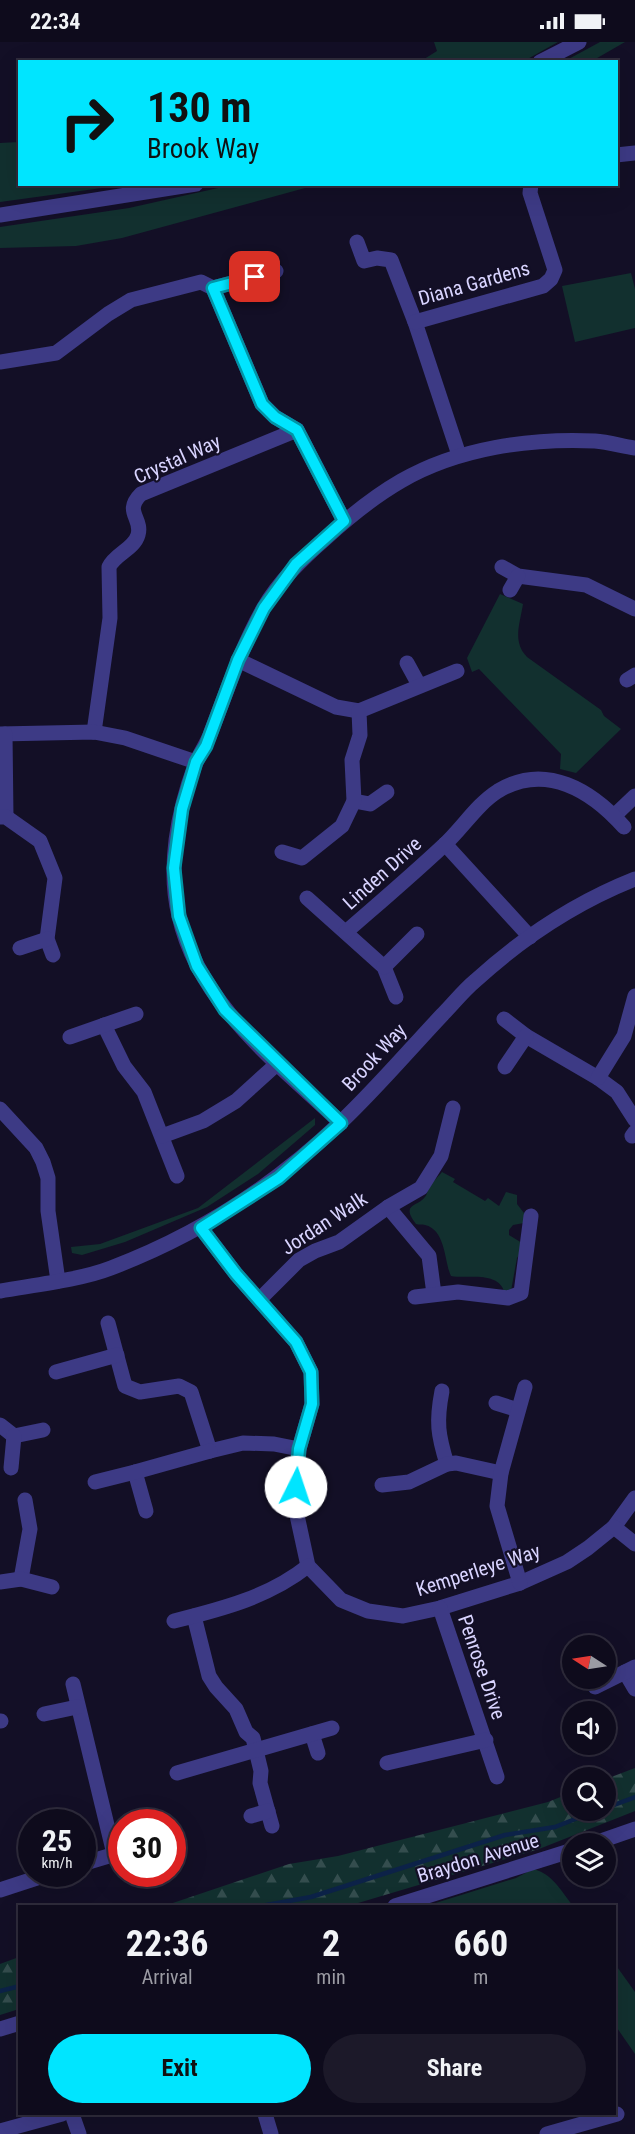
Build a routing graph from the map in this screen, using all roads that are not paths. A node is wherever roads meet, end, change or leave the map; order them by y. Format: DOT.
graph roads {
  1 [pos="579,42"];
  2 [pos="544,60"];
  3 [pos="635,153"];
  4 [pos="618,155"];
  5 [pos="183,186"];
  6 [pos="531,186"];
  7 [pos="0,214"];
  8 [pos="357,242"];
  9 [pos="276,271"];
  10 [pos="213,288"];
  11 [pos="415,322"];
  12 [pos="0,362"];
  13 [pos="297,430"];
  14 [pos="635,448"];
  15 [pos="459,455"];
  16 [pos="344,521"];
  17 [pos="502,567"];
  18 [pos="518,576"];
  19 [pos="510,590"];
  20 [pos="635,609"];
  21 [pos="238,660"];
  22 [pos="407,663"];
  23 [pos="457,671"];
  24 [pos="418,685"];
  25 [pos="359,711"];
  26 [pos="94,732"];
  27 [pos="2,734"];
  28 [pos="196,762"];
  29 [pos="387,792"];
  30 [pos="635,796"];
  31 [pos="354,801"];
  32 [pos="3,817"];
  33 [pos="445,844"];
  34 [pos="282,852"];
  35 [pos="635,879"];
  36 [pos="307,898"];
  37 [pos="346,932"];
  38 [pos="417,934"];
  39 [pos="530,937"];
  40 [pos="47,939"];
  41 [pos="20,948"];
  42 [pos="53,955"];
  43 [pos="384,967"];
  44 [pos="635,996"];
  45 [pos="396,997"];
  46 [pos="136,1014"];
  47 [pos="504,1019"];
  48 [pos="104,1025"];
  49 [pos="526,1036"];
  50 [pos="70,1037"];
  51 [pos="278,1064"];
  52 [pos="505,1067"];
  53 [pos="598,1078"];
  54 [pos="453,1107"];
  55 [pos="0,1109"];
  56 [pos="635,1120"];
  57 [pos="341,1123"];
  58 [pos="162,1136"];
  59 [pos="177,1176"];
  60 [pos="388,1207"];
  61 [pos="531,1216"];
  62 [pos="201,1228"];
  63 [pos="58,1281"];
  64 [pos="0,1291"];
  65 [pos="434,1294"];
  66 [pos="415,1297"];
  67 [pos="258,1300"];
  68 [pos="108,1323"];
  69 [pos="117,1355"];
  70 [pos="56,1372"];
  71 [pos="525,1387"];
  72 [pos="442,1391"];
  73 [pos="496,1403"];
  74 [pos="518,1410"];
  75 [pos="0,1425"];
  76 [pos="43,1430"];
  77 [pos="14,1436"];
  78 [pos="299,1449"];
  79 [pos="210,1450"];
  80 [pos="447,1464"];
  81 [pos="11,1468"];
  82 [pos="135,1473"];
  83 [pos="501,1473"];
  84 [pos="95,1482"];
  85 [pos="382,1485"];
  86 [pos="635,1498"];
  87 [pos="25,1500"];
  88 [pos="146,1511"];
  89 [pos="614,1527"];
  90 [pos="635,1544"];
  91 [pos="308,1566"];
  92 [pos="21,1579"];
  93 [pos="0,1582"];
  94 [pos="520,1583"];
  95 [pos="52,1587"];
  96 [pos="440,1608"];
  97 [pos="194,1616"];
  98 [pos="174,1622"];
  99 [pos="630,1669"];
  100 [pos="616,1676"];
  101 [pos="73,1684"];
  102 [pos="635,1689"];
  103 [pos="77,1707"];
  104 [pos="44,1714"];
  105 [pos="332,1728"];
  106 [pos="312,1734"];
  107 [pos="486,1740"];
  108 [pos="257,1750"];
  109 [pos="318,1753"];
  110 [pos="387,1763"];
  111 [pos="177,1773"];
  112 [pos="497,1777"];
  113 [pos="251,1816"];
  114 [pos="108,1817"];
  115 [pos="635,1829"];
  116 [pos="616,1836"];
  117 [pos="562,1853"];
  118 [pos="18,1884"];
  119 [pos="0,1890"];
  120 [pos="397,1905"];
  121 [pos="18,2024"];
  122 [pos="0,2029"];
  123 [pos="58,2115"];
  124 [pos="72,2115"];
  125 [pos="265,2115"];
  126 [pos="609,2115"];
  127 [pos="578,2119"];
  128 [pos="0,2131"];
  129 [pos="79,2134"];
  130 [pos="272,2134"];
  131 [pos="547,2134"];
  1 -- 2 [label="street"];
  3 -- 4 [label="street"];
  5 -- 7 [label="street"];
  6 -- 11 [label="street, Diana Gardens"];
  8 -- 11 [label="street, Diana Gardens"];
  9 -- 10 [label="street"];
  10 -- 12 [label="street"];
  10 -- 13 [label="street"];
  11 -- 15 [label="street, Diana Gardens"];
  13 -- 16 [label="street"];
  13 -- 26 [label="street, Crystal Way"];
  14 -- 15 [label="street"];
  15 -- 16 [label="street"];
  16 -- 21 [label="street"];
  17 -- 18 [label="street"];
  18 -- 19 [label="street"];
  18 -- 20 [label="street"];
  21 -- 25 [label="street"];
  21 -- 28 [label="street"];
  22 -- 24 [label="street"];
  23 -- 24 [label="street"];
  24 -- 25 [label="street"];
  25 -- 31 [label="street"];
  26 -- 27 [label="street"];
  26 -- 28 [label="street"];
  27 -- 32 [label="street"];
  28 -- 51 [label="street"];
  29 -- 31 [label="street"];
  30 -- 33 [label="street, Linden Drive"];
  31 -- 34 [label="street"];
  32 -- 40 [label="street"];
  33 -- 37 [label="street, Linden Drive"];
  33 -- 39 [label="street, Linden Drive"];
  35 -- 39 [label="street, Brook Way"];
  36 -- 37 [label="street, Linden Drive"];
  37 -- 43 [label="street, Linden Drive"];
  38 -- 43 [label="street"];
  39 -- 57 [label="street, Brook Way"];
  40 -- 41 [label="street"];
  40 -- 42 [label="street"];
  43 -- 45 [label="street, Linden Drive"];
  44 -- 53 [label="street"];
  46 -- 48 [label="street"];
  47 -- 49 [label="street"];
  48 -- 50 [label="street"];
  48 -- 58 [label="street"];
  49 -- 52 [label="street"];
  49 -- 53 [label="street"];
  51 -- 57 [label="street"];
  51 -- 58 [label="street"];
  53 -- 56 [label="street"];
  54 -- 60 [label="street, Jordan Walk"];
  55 -- 63 [label="street"];
  57 -- 62 [label="street, Brook Way"];
  58 -- 59 [label="street"];
  60 -- 65 [label="street, Jordan Walk"];
  60 -- 67 [label="street, Jordan Walk"];
  61 -- 65 [label="street"];
  62 -- 63 [label="street, Brook Way"];
  62 -- 67 [label="street"];
  63 -- 64 [label="street, Brook Way"];
  65 -- 66 [label="street"];
  67 -- 78 [label="street"];
  68 -- 69 [label="street"];
  69 -- 70 [label="street"];
  69 -- 79 [label="street"];
  71 -- 74 [label="street"];
  72 -- 80 [label="street"];
  73 -- 74 [label="street"];
  74 -- 83 [label="street"];
  75 -- 77 [label="street"];
  76 -- 77 [label="street"];
  77 -- 81 [label="street"];
  78 -- 79 [label="street"];
  78 -- 91 [label="street"];
  79 -- 82 [label="street"];
  80 -- 83 [label="street"];
  80 -- 85 [label="street"];
  82 -- 84 [label="street"];
  82 -- 88 [label="street"];
  83 -- 94 [label="street"];
  86 -- 89 [label="street, Kemperleye Way"];
  87 -- 92 [label="street"];
  89 -- 90 [label="street"];
  89 -- 94 [label="street, Kemperleye Way"];
  91 -- 96 [label="street, Kemperleye Way"];
  91 -- 97 [label="street"];
  92 -- 93 [label="street"];
  92 -- 95 [label="street"];
  94 -- 96 [label="street, Kemperleye Way"];
  96 -- 107 [label="street, Penrose Drive"];
  97 -- 98 [label="street"];
  97 -- 108 [label="street"];
  99 -- 100 [label="street"];
  99 -- 102 [label="street"];
  101 -- 103 [label="street"];
  103 -- 104 [label="street"];
  103 -- 114 [label="street"];
  105 -- 106 [label="street"];
  106 -- 108 [label="street"];
  106 -- 109 [label="street"];
  107 -- 110 [label="street, Penrose Drive"];
  107 -- 112 [label="street, Penrose Drive"];
  108 -- 111 [label="street"];
  108 -- 113 [label="street"];
  115 -- 116 [label="street"];
  117 -- 120 [label="street, Braydon Avenue"];
  118 -- 119 [label="street"];
  121 -- 122 [label="street"];
  123 -- 128 [label="street"];
  124 -- 129 [label="street"];
  125 -- 130 [label="street"];
  126 -- 127 [label="street"];
  127 -- 131 [label="street"];
}
